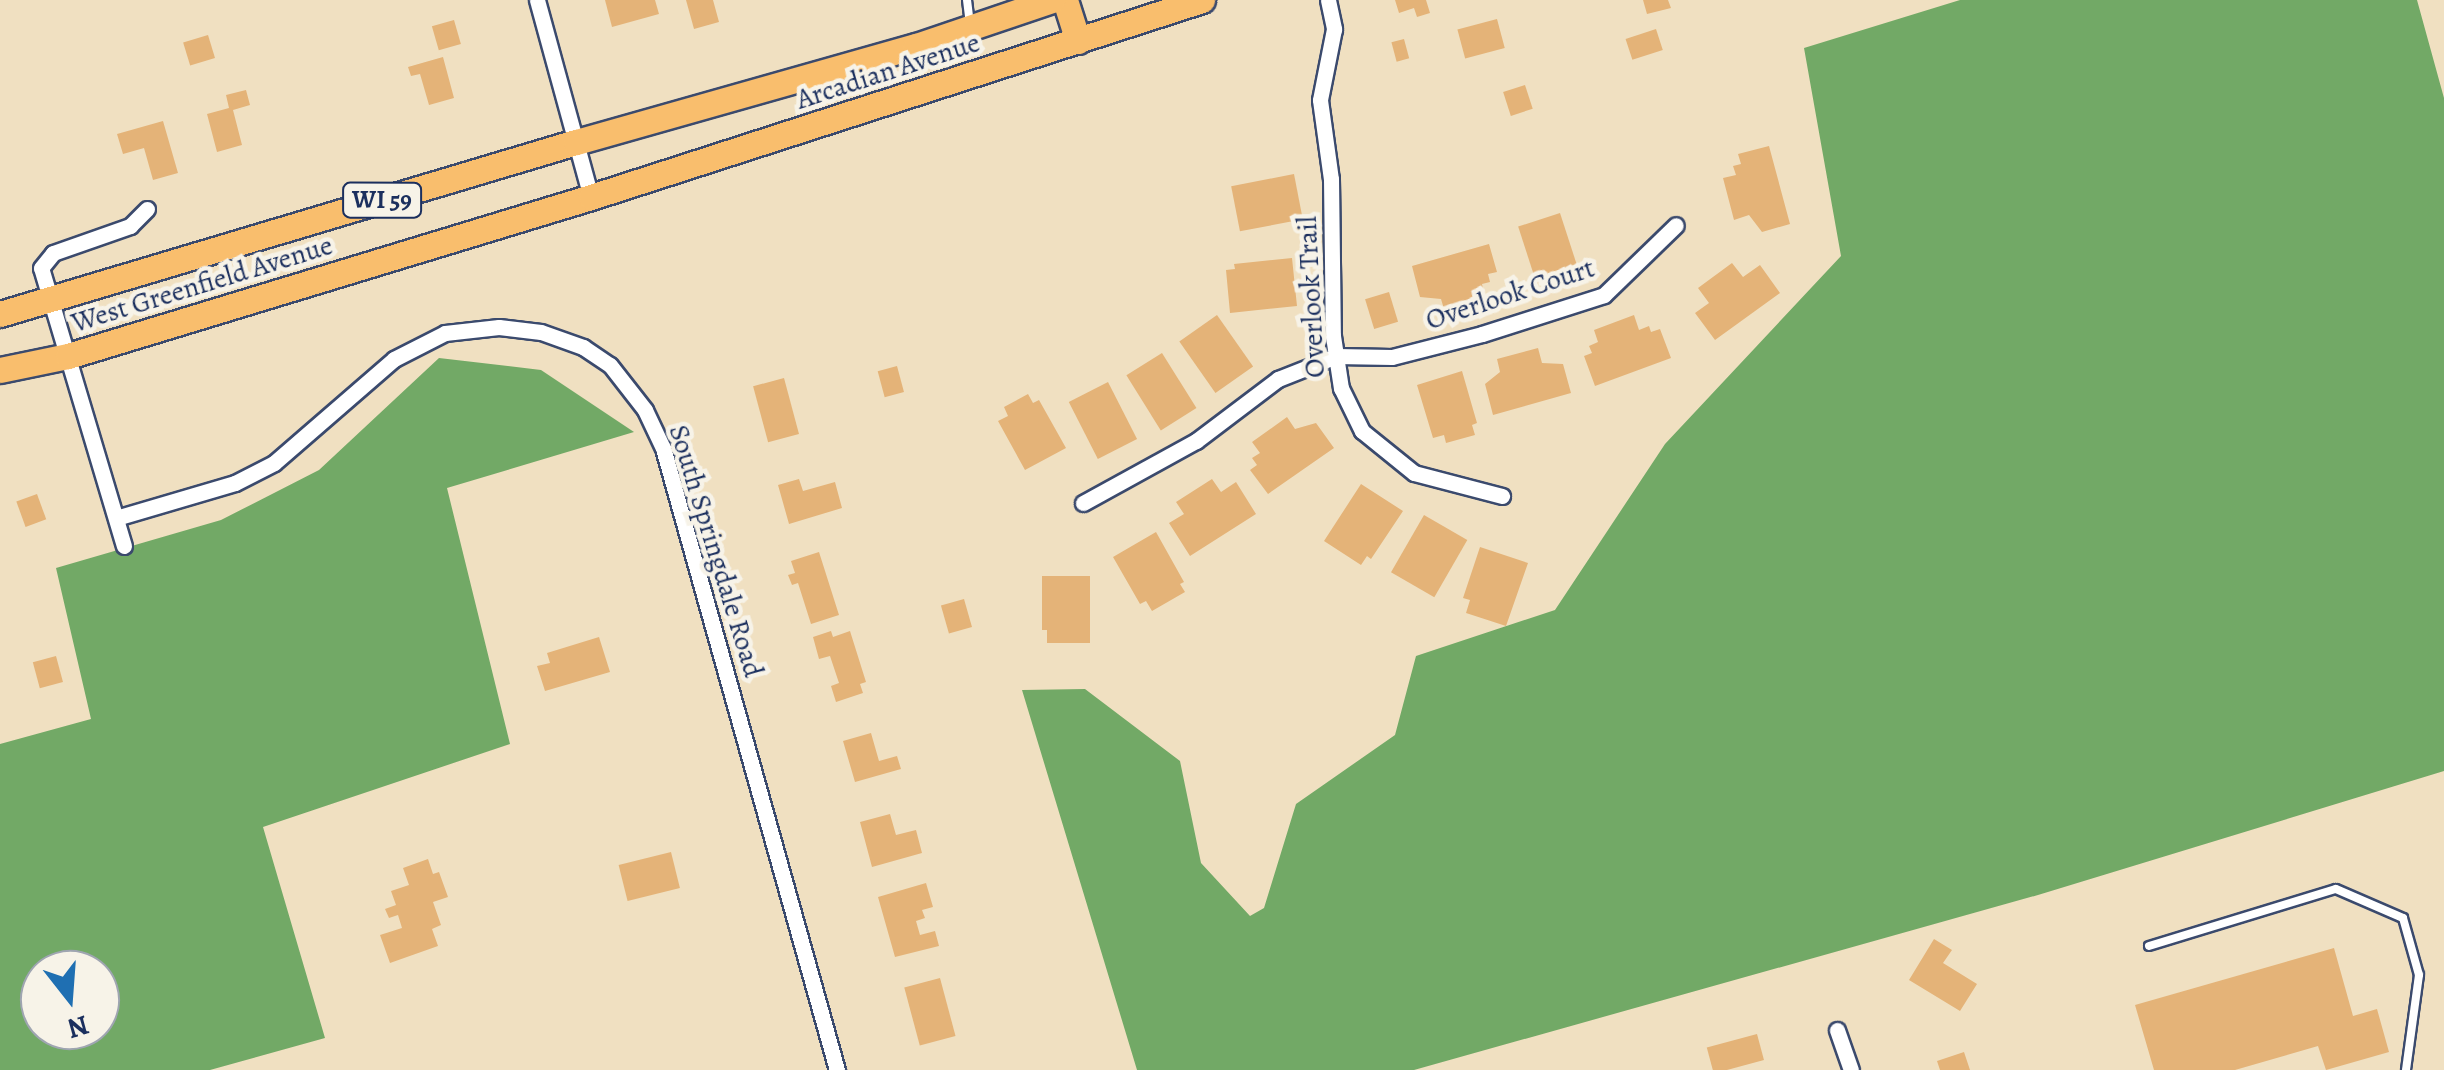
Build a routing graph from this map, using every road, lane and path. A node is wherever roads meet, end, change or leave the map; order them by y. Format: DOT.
graph roads {
  1 [pos="537,0"];
  2 [pos="966,0"];
  3 [pos="1052,0"];
  4 [pos="1065,0"];
  5 [pos="1202,0"];
  6 [pos="1328,0"];
  7 [pos="970,28"];
  8 [pos="1078,41"];
  9 [pos="576,142"];
  10 [pos="592,197"];
  11 [pos="147,209"];
  12 [pos="1676,225"];
  13 [pos="48,300"];
  14 [pos="0,314"];
  15 [pos="68,356"];
  16 [pos="1336,356"];
  17 [pos="0,370"];
  18 [pos="1502,496"];
  19 [pos="1083,503"];
  20 [pos="116,518"];
  21 [pos="124,546"];
  22 [pos="2150,946"];
  23 [pos="1837,1030"];
  24 [pos="837,1070"];
  25 [pos="1851,1070"];
  26 [pos="2406,1070"];
  1 -- 9 [label="street"];
  2 -- 7 [label="lane"];
  3 -- 7 [label="main road, Arcadian Avenue / WI 59"];
  4 -- 8 [label="main road"];
  5 -- 8 [label="main road, Arcadian Avenue / WI 59"];
  6 -- 16 [label="street, Overlook Trail"];
  7 -- 9 [label="main road, Arcadian Avenue / WI 59"];
  8 -- 10 [label="main road, Arcadian Avenue / WI 59"];
  9 -- 10 [label="street"];
  9 -- 13 [label="main road, West Greenfield Avenue / WI 59"];
  10 -- 15 [label="main road, West Greenfield Avenue / WI 59"];
  11 -- 13 [label="street"];
  12 -- 16 [label="street, Overlook Court"];
  13 -- 14 [label="main road, West Greenfield Avenue / WI 59"];
  13 -- 15 [label="street"];
  15 -- 17 [label="main road, West Greenfield Avenue / WI 59"];
  15 -- 20 [label="street"];
  16 -- 18 [label="street, Overlook Trail"];
  16 -- 19 [label="street"];
  20 -- 21 [label="street"];
  20 -- 24 [label="street, South Springdale Road"];
  22 -- 26 [label="lane"];
  23 -- 25 [label="street"];
}
